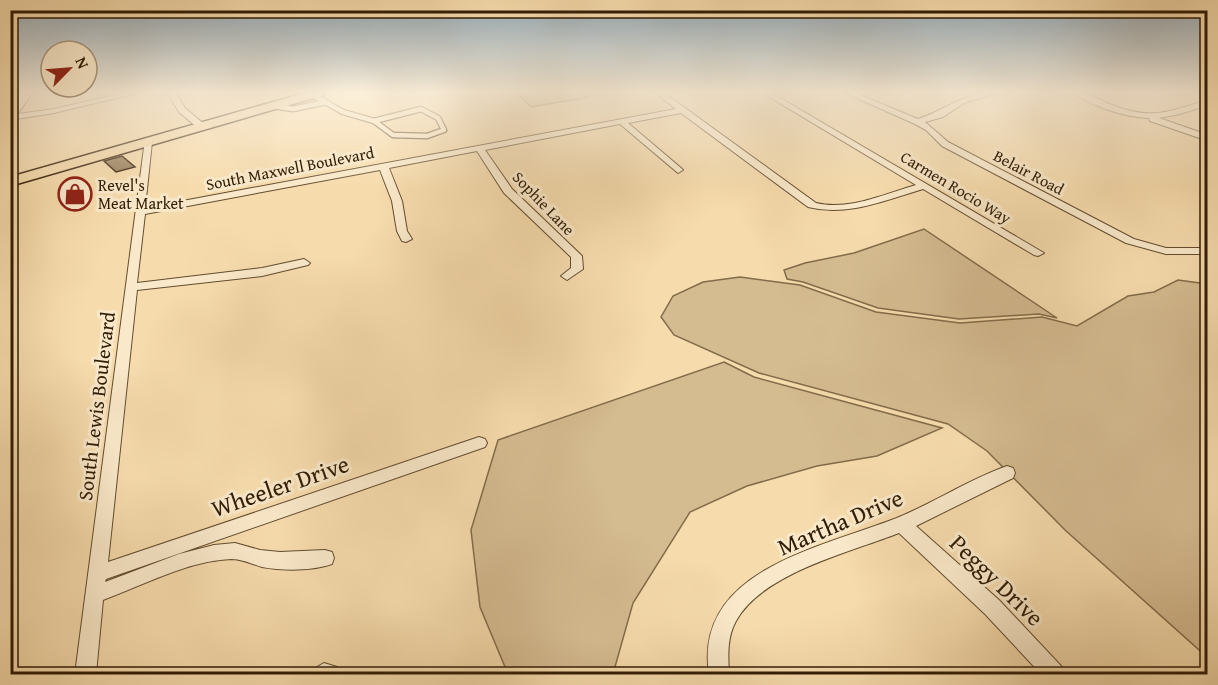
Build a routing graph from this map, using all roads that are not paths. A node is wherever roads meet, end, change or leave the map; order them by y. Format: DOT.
graph roads {
  1 [pos="198,124"];
  2 [pos="212,124"];
  3 [pos="377,124"];
  4 [pos="441,124"];
  5 [pos="611,124"];
  6 [pos="624,124"];
  7 [pos="702,124"];
  8 [pos="819,124"];
  9 [pos="922,124"];
  10 [pos="1169,124"];
  11 [pos="202,127"];
  12 [pos="1208,138"];
  13 [pos="148,142"];
  14 [pos="478,148"];
  15 [pos="383,166"];
  16 [pos="678,170"];
  17 [pos="10,182"];
  18 [pos="924,186"];
  19 [pos="140,212"];
  20 [pos="406,239"];
  21 [pos="1208,251"];
  22 [pos="1038,254"];
  23 [pos="303,263"];
  24 [pos="567,276"];
  25 [pos="131,287"];
  26 [pos="479,443"];
  27 [pos="1007,473"];
  28 [pos="902,524"];
  29 [pos="325,558"];
  30 [pos="96,574"];
  31 [pos="94,595"];
  32 [pos="330,674"];
  33 [pos="85,675"];
  34 [pos="324,675"];
  35 [pos="719,675"];
  36 [pos="1055,675"];
  1 -- 11 [label="street"];
  2 -- 11 [label="main road"];
  3 -- 4 [label="lane"];
  5 -- 14 [label="street, South Maxwell Boulevard"];
  6 -- 16 [label="street"];
  7 -- 18 [label="street"];
  8 -- 18 [label="street, Carmen Rocio Way"];
  9 -- 21 [label="street, Belair Road"];
  10 -- 12 [label="street"];
  11 -- 13 [label="main road"];
  13 -- 17 [label="main road"];
  13 -- 19 [label="street, South Lewis Boulevard"];
  14 -- 15 [label="street, South Maxwell Boulevard"];
  14 -- 24 [label="street, Sophie Lane"];
  15 -- 19 [label="street, South Maxwell Boulevard"];
  15 -- 20 [label="street"];
  18 -- 22 [label="street, Carmen Rocio Way"];
  19 -- 25 [label="street, South Lewis Boulevard"];
  23 -- 25 [label="street"];
  25 -- 30 [label="street, South Lewis Boulevard"];
  26 -- 30 [label="street, Wheeler Drive"];
  27 -- 28 [label="street, Martha Drive"];
  28 -- 35 [label="street, Martha Drive"];
  28 -- 36 [label="street, Peggy Drive"];
  29 -- 31 [label="street"];
  30 -- 31 [label="street, South Lewis Boulevard"];
  31 -- 33 [label="street, South Lewis Boulevard"];
  32 -- 34 [label="street"];
}
